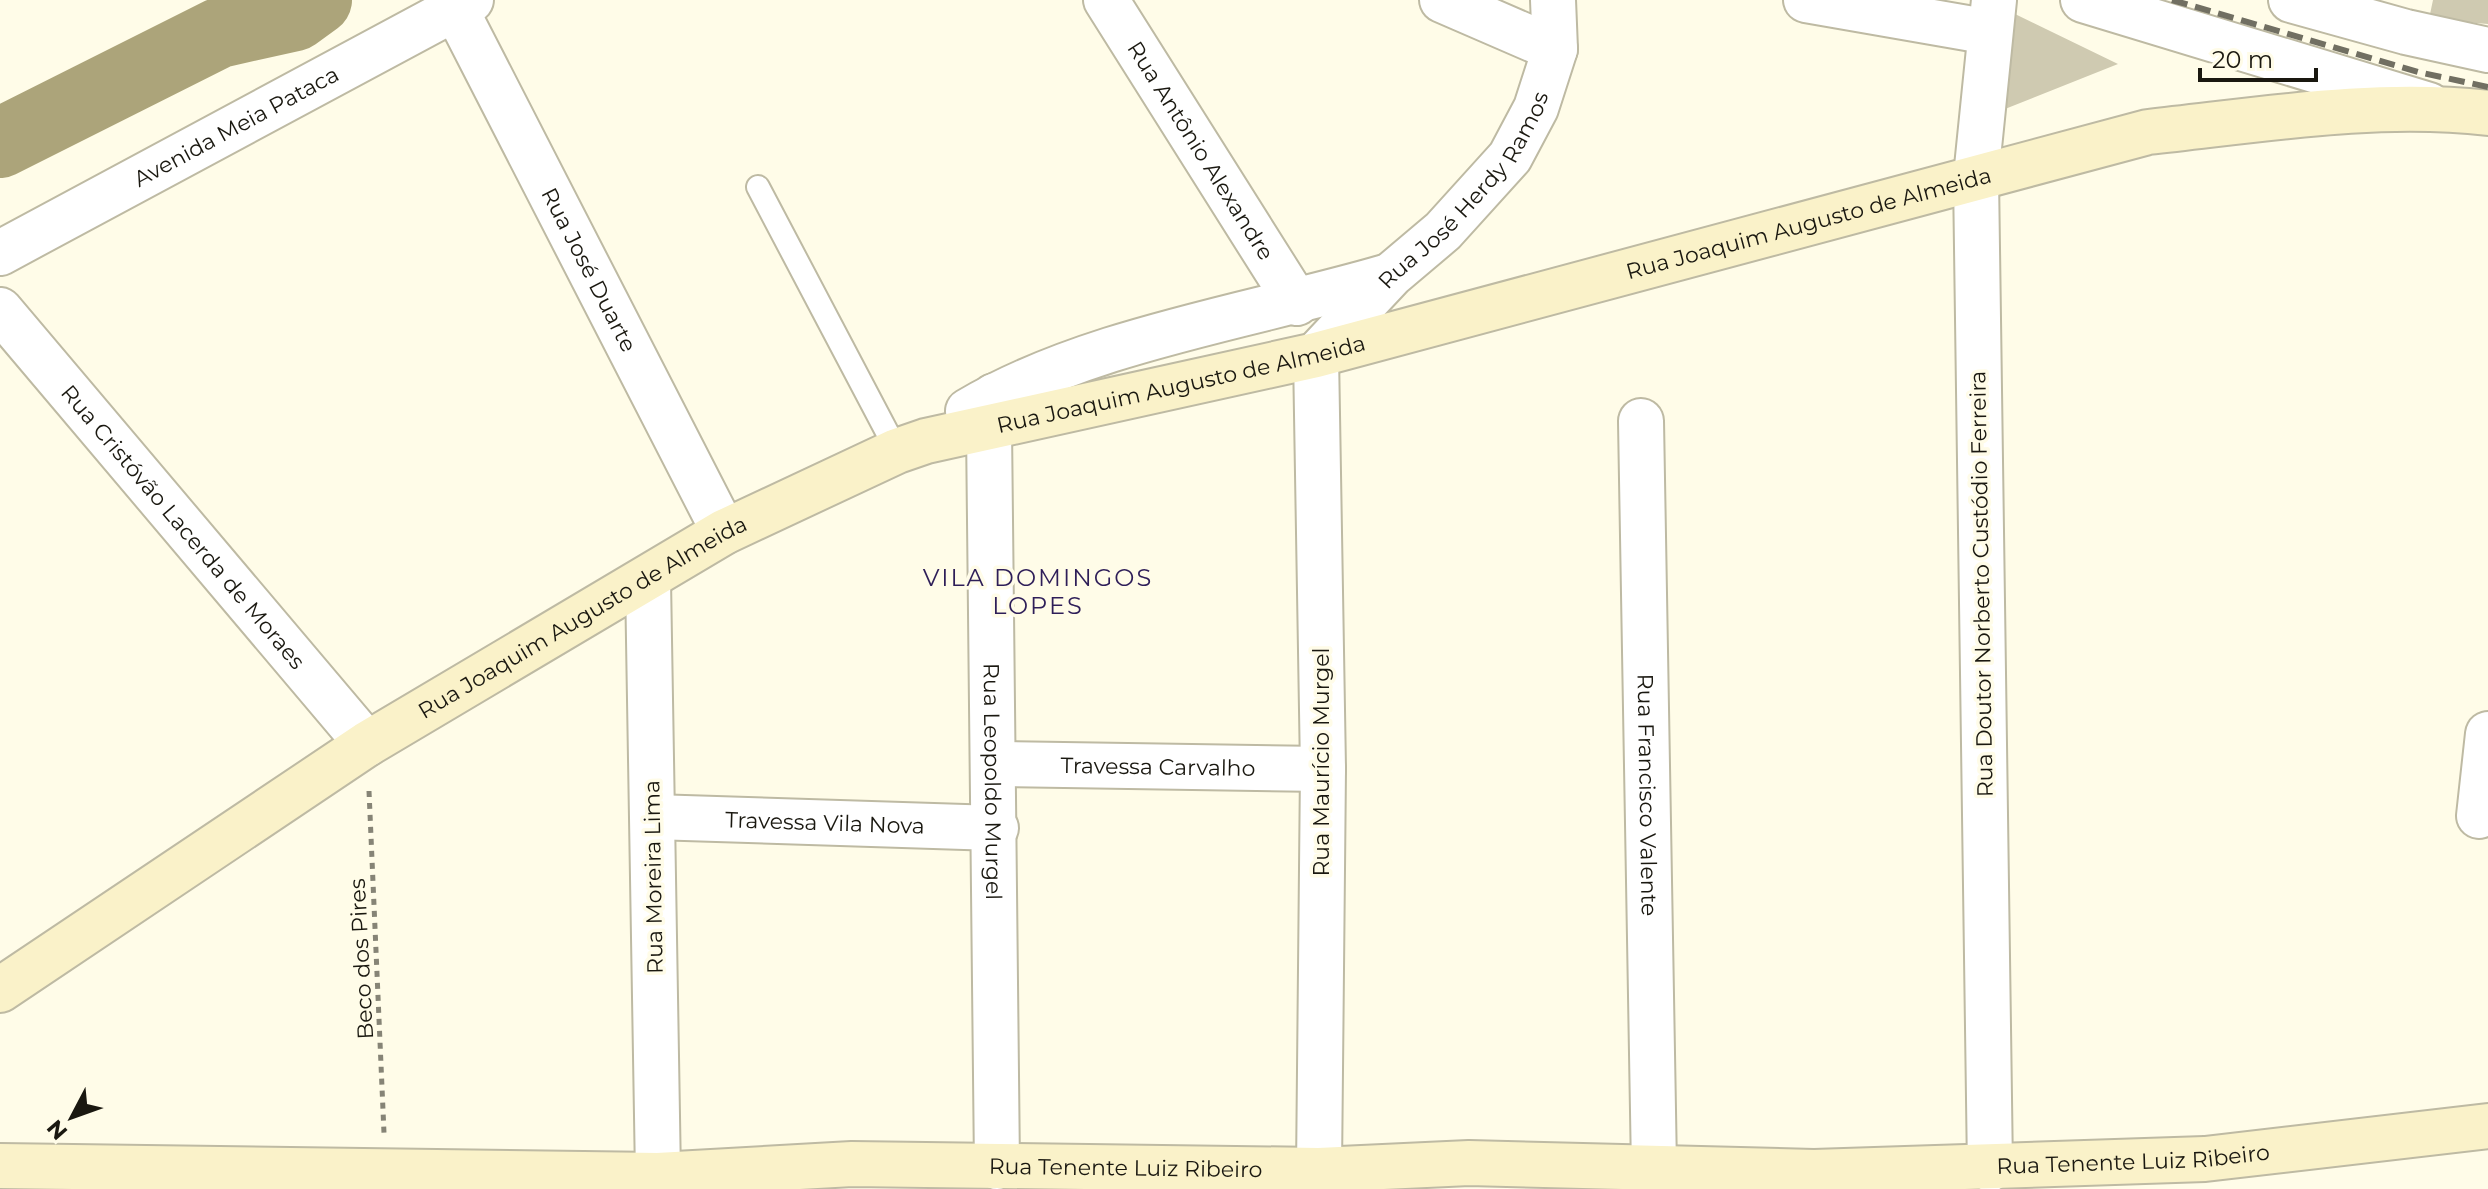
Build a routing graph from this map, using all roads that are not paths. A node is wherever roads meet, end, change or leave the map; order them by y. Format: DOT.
graph roads {
  1 [pos="1106,0"];
  2 [pos="1442,0"];
  3 [pos="1553,0"];
  4 [pos="1806,0"];
  5 [pos="2083,0"];
  6 [pos="2291,0"];
  7 [pos="463,4"];
  8 [pos="1992,16"];
  9 [pos="1555,49"];
  10 [pos="2488,50"];
  11 [pos="2435,106"];
  12 [pos="2488,113"];
  13 [pos="1976,177"];
  14 [pos="758,187"];
  15 [pos="0,253"];
  16 [pos="1391,275"];
  17 [pos="1297,303"];
  18 [pos="0,310"];
  19 [pos="1316,355"];
  20 [pos="992,412"];
  21 [pos="1641,421"];
  22 [pos="911,446"];
  23 [pos="724,532"];
  24 [pos="648,580"];
  25 [pos="2488,734"];
  26 [pos="367,744"];
  27 [pos="994,764"];
  28 [pos="1323,769"];
  29 [pos="2479,816"];
  30 [pos="653,817"];
  31 [pos="996,828"];
  32 [pos="0,990"];
  33 [pos="2488,1126"];
  34 [pos="0,1166"];
  35 [pos="997,1167"];
  36 [pos="1654,1168"];
  37 [pos="1990,1169"];
  38 [pos="1319,1170"];
  39 [pos="2206,1174"];
  40 [pos="1470,1176"];
  41 [pos="2094,1176"];
  42 [pos="387,1181"];
  43 [pos="1815,1181"];
  44 [pos="642,1182"];
  1 -- 17 [label="street, Rua Antônio Alexandre"];
  2 -- 9 [label="street"];
  3 -- 9 [label="street, Rua José Herdy Ramos"];
  4 -- 8 [label="street"];
  5 -- 11 [label="street"];
  6 -- 10 [label="street"];
  7 -- 15 [label="street, Avenida Meia Pataca"];
  7 -- 23 [label="street, Rua José Duarte"];
  8 -- 13 [label="street, Rua Doutor Norberto Custódio Ferreira"];
  9 -- 16 [label="street, Rua José Herdy Ramos"];
  11 -- 12 [label="main road, Rua Joaquim Augusto de Almeida"];
  11 -- 13 [label="main road, Rua Joaquim Augusto de Almeida"];
  13 -- 19 [label="main road, Rua Joaquim Augusto de Almeida"];
  13 -- 37 [label="street, Rua Doutor Norberto Custódio Ferreira"];
  14 -- 22 [label="lane"];
  16 -- 17 [label="street"];
  16 -- 19 [label="street, Rua José Herdy Ramos"];
  17 -- 20 [label="street"];
  18 -- 26 [label="street, Rua Cristóvão Lacerda de Moraes"];
  19 -- 20 [label="main road, Rua Joaquim Augusto de Almeida"];
  19 -- 28 [label="street, Rua Maurício Murgel"];
  20 -- 22 [label="main road, Rua Joaquim Augusto de Almeida"];
  20 -- 27 [label="street, Rua Leopoldo Murgel"];
  21 -- 36 [label="street, Rua Francisco Valente"];
  22 -- 23 [label="main road, Rua Joaquim Augusto de Almeida"];
  23 -- 24 [label="main road, Rua Joaquim Augusto de Almeida"];
  24 -- 26 [label="main road, Rua Joaquim Augusto de Almeida"];
  24 -- 30 [label="street, Rua Moreira Lima"];
  25 -- 29 [label="street"];
  26 -- 32 [label="main road, Rua Joaquim Augusto de Almeida"];
  27 -- 28 [label="street, Travessa Carvalho"];
  27 -- 31 [label="street, Rua Leopoldo Murgel"];
  28 -- 38 [label="street, Rua Maurício Murgel"];
  30 -- 31 [label="street, Travessa Vila Nova"];
  30 -- 44 [label="street, Rua Moreira Lima"];
  31 -- 35 [label="street, Rua Leopoldo Murgel"];
  33 -- 39 [label="main road, Rua Tenente Luiz Ribeiro"];
  34 -- 42 [label="main road, Rua Tenente Luiz Ribeiro"];
  35 -- 38 [label="main road, Rua Tenente Luiz Ribeiro"];
  35 -- 44 [label="main road, Rua Tenente Luiz Ribeiro"];
  36 -- 40 [label="main road, Rua Tenente Luiz Ribeiro"];
  36 -- 43 [label="main road, Rua Tenente Luiz Ribeiro"];
  37 -- 41 [label="main road, Rua Tenente Luiz Ribeiro"];
  37 -- 43 [label="main road, Rua Tenente Luiz Ribeiro"];
  38 -- 40 [label="main road, Rua Tenente Luiz Ribeiro"];
  39 -- 41 [label="main road, Rua Tenente Luiz Ribeiro"];
  42 -- 44 [label="main road, Rua Tenente Luiz Ribeiro"];
}
